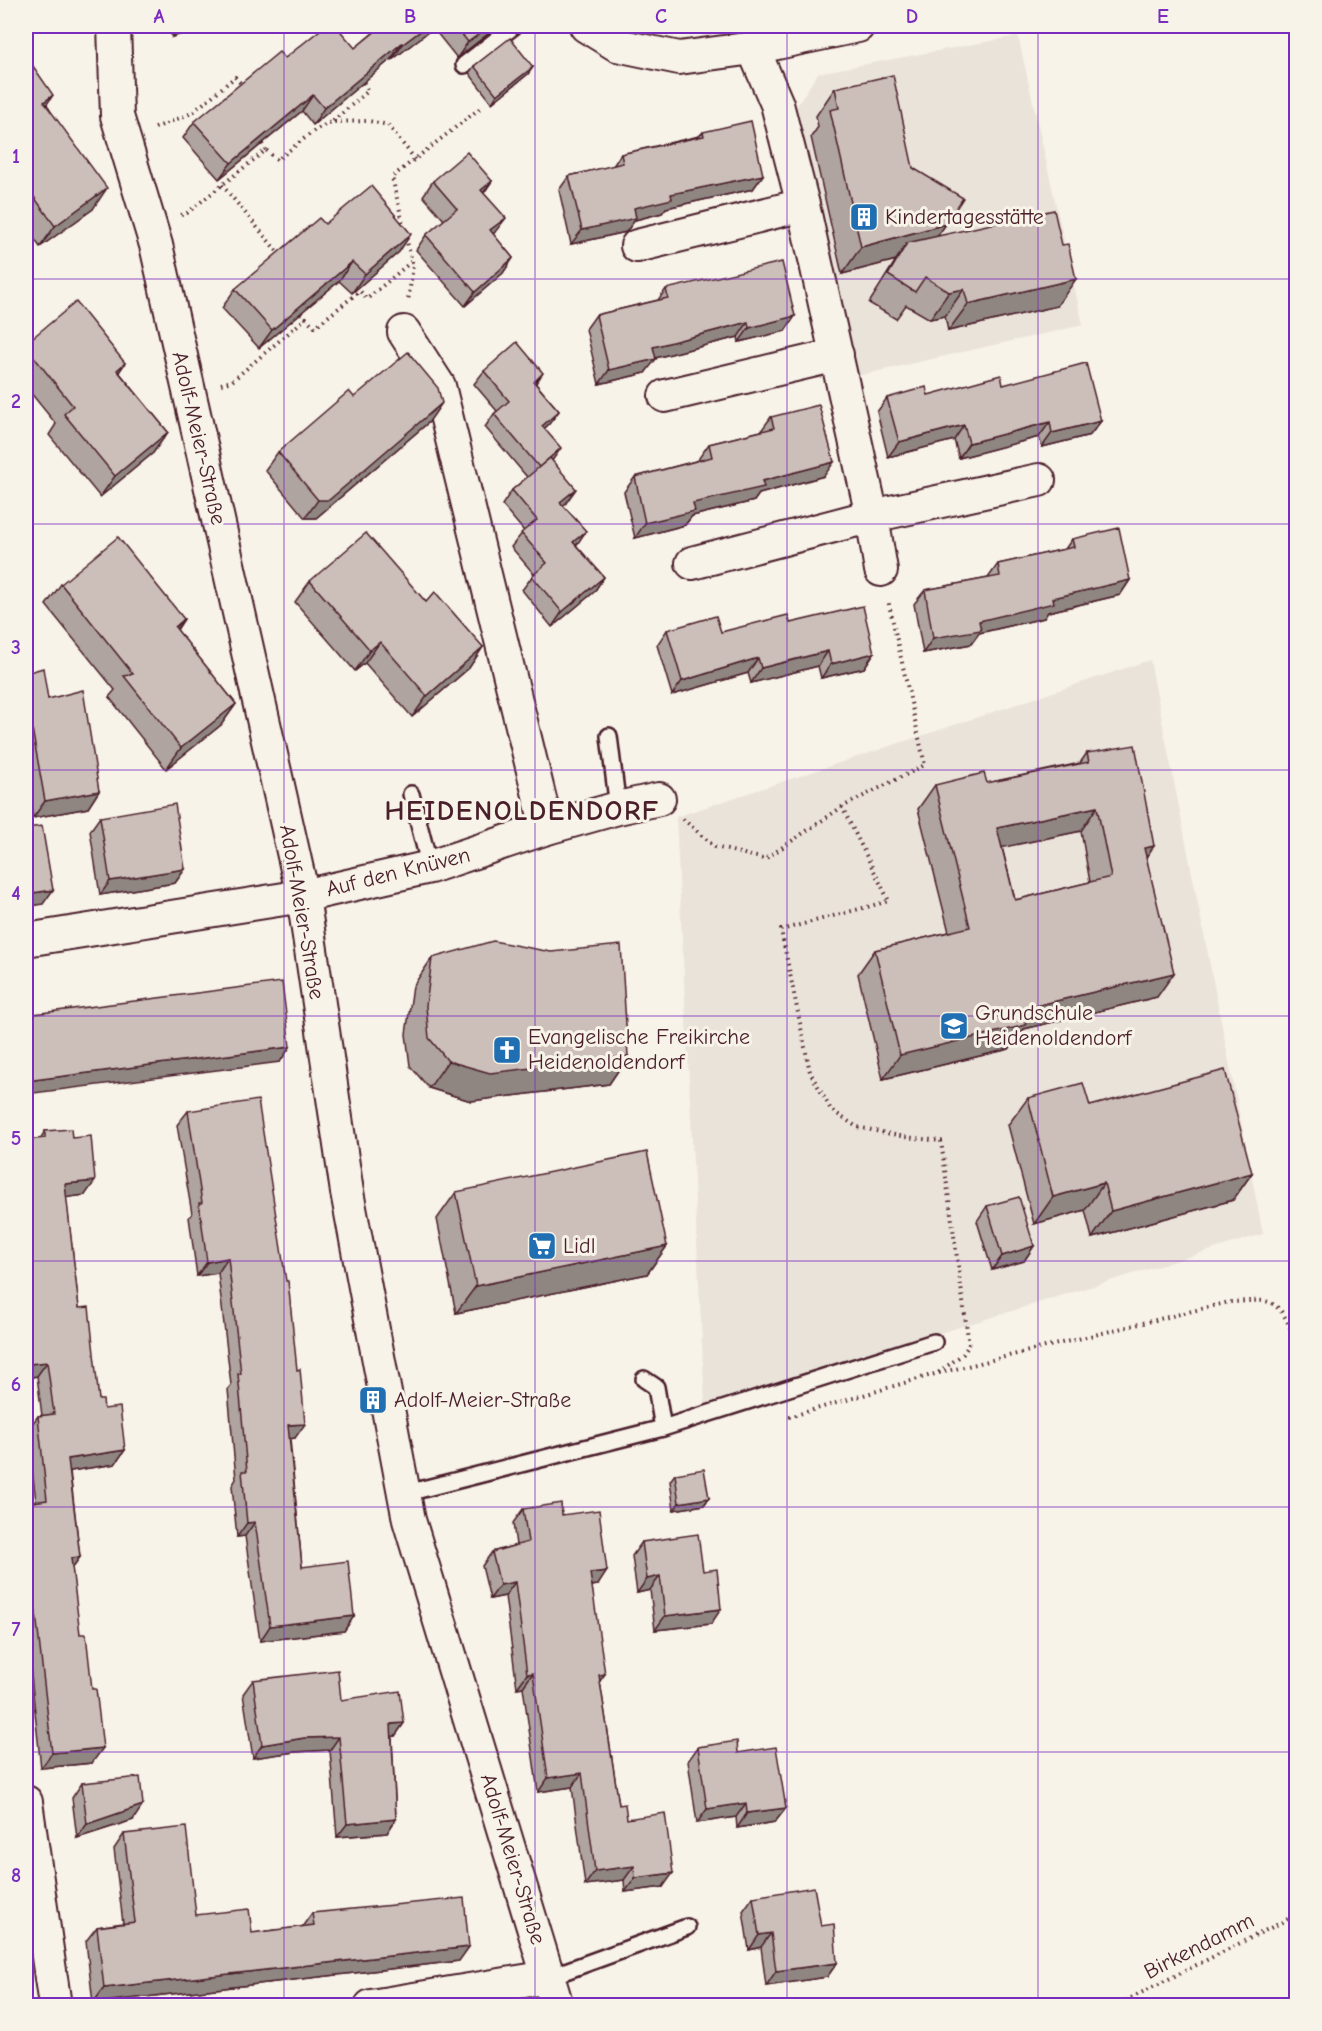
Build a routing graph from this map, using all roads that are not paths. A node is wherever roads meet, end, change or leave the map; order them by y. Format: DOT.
graph roads {
  1 [pos="114,26"];
  2 [pos="514,26"];
  3 [pos="586,26"];
  4 [pos="858,26"];
  5 [pos="753,48"];
  6 [pos="464,65"];
  7 [pos="803,205"];
  8 [pos="637,246"];
  9 [pos="404,332"];
  10 [pos="837,355"];
  11 [pos="665,396"];
  12 [pos="1039,480"];
  13 [pos="872,516"];
  14 [pos="692,563"];
  15 [pos="881,570"];
  16 [pos="609,736"];
  17 [pos="411,794"];
  18 [pos="659,799"];
  19 [pos="618,808"];
  20 [pos="547,828"];
  21 [pos="430,867"];
  22 [pos="303,896"];
  23 [pos="26,940"];
  24 [pos="934,1342"];
  25 [pos="644,1379"];
  26 [pos="663,1428"];
  27 [pos="404,1494"];
  28 [pos="26,1802"];
  29 [pos="687,1927"];
  30 [pos="553,1991"];
  31 [pos="388,2004"];
  32 [pos="55,2006"];
  1 -- 22 [label="street, Adolf-Meier-Straße"];
  2 -- 6 [label="lane"];
  3 -- 5 [label="street"];
  4 -- 5 [label="street"];
  5 -- 7 [label="street"];
  7 -- 8 [label="street"];
  7 -- 10 [label="street"];
  9 -- 20 [label="street"];
  10 -- 11 [label="street"];
  10 -- 13 [label="street"];
  12 -- 13 [label="street"];
  13 -- 14 [label="street"];
  13 -- 15 [label="street"];
  16 -- 19 [label="lane"];
  17 -- 21 [label="lane"];
  18 -- 19 [label="street, Auf den Knüven"];
  19 -- 20 [label="street, Auf den Knüven"];
  20 -- 21 [label="street, Auf den Knüven"];
  21 -- 22 [label="street, Auf den Knüven"];
  22 -- 23 [label="street, Auf den Knüven"];
  22 -- 27 [label="street, Adolf-Meier-Straße"];
  24 -- 26 [label="lane"];
  25 -- 26 [label="lane"];
  26 -- 27 [label="lane"];
  27 -- 30 [label="street, Adolf-Meier-Straße"];
  28 -- 32 [label="street"];
  29 -- 30 [label="lane"];
  30 -- 31 [label="street"];
}
